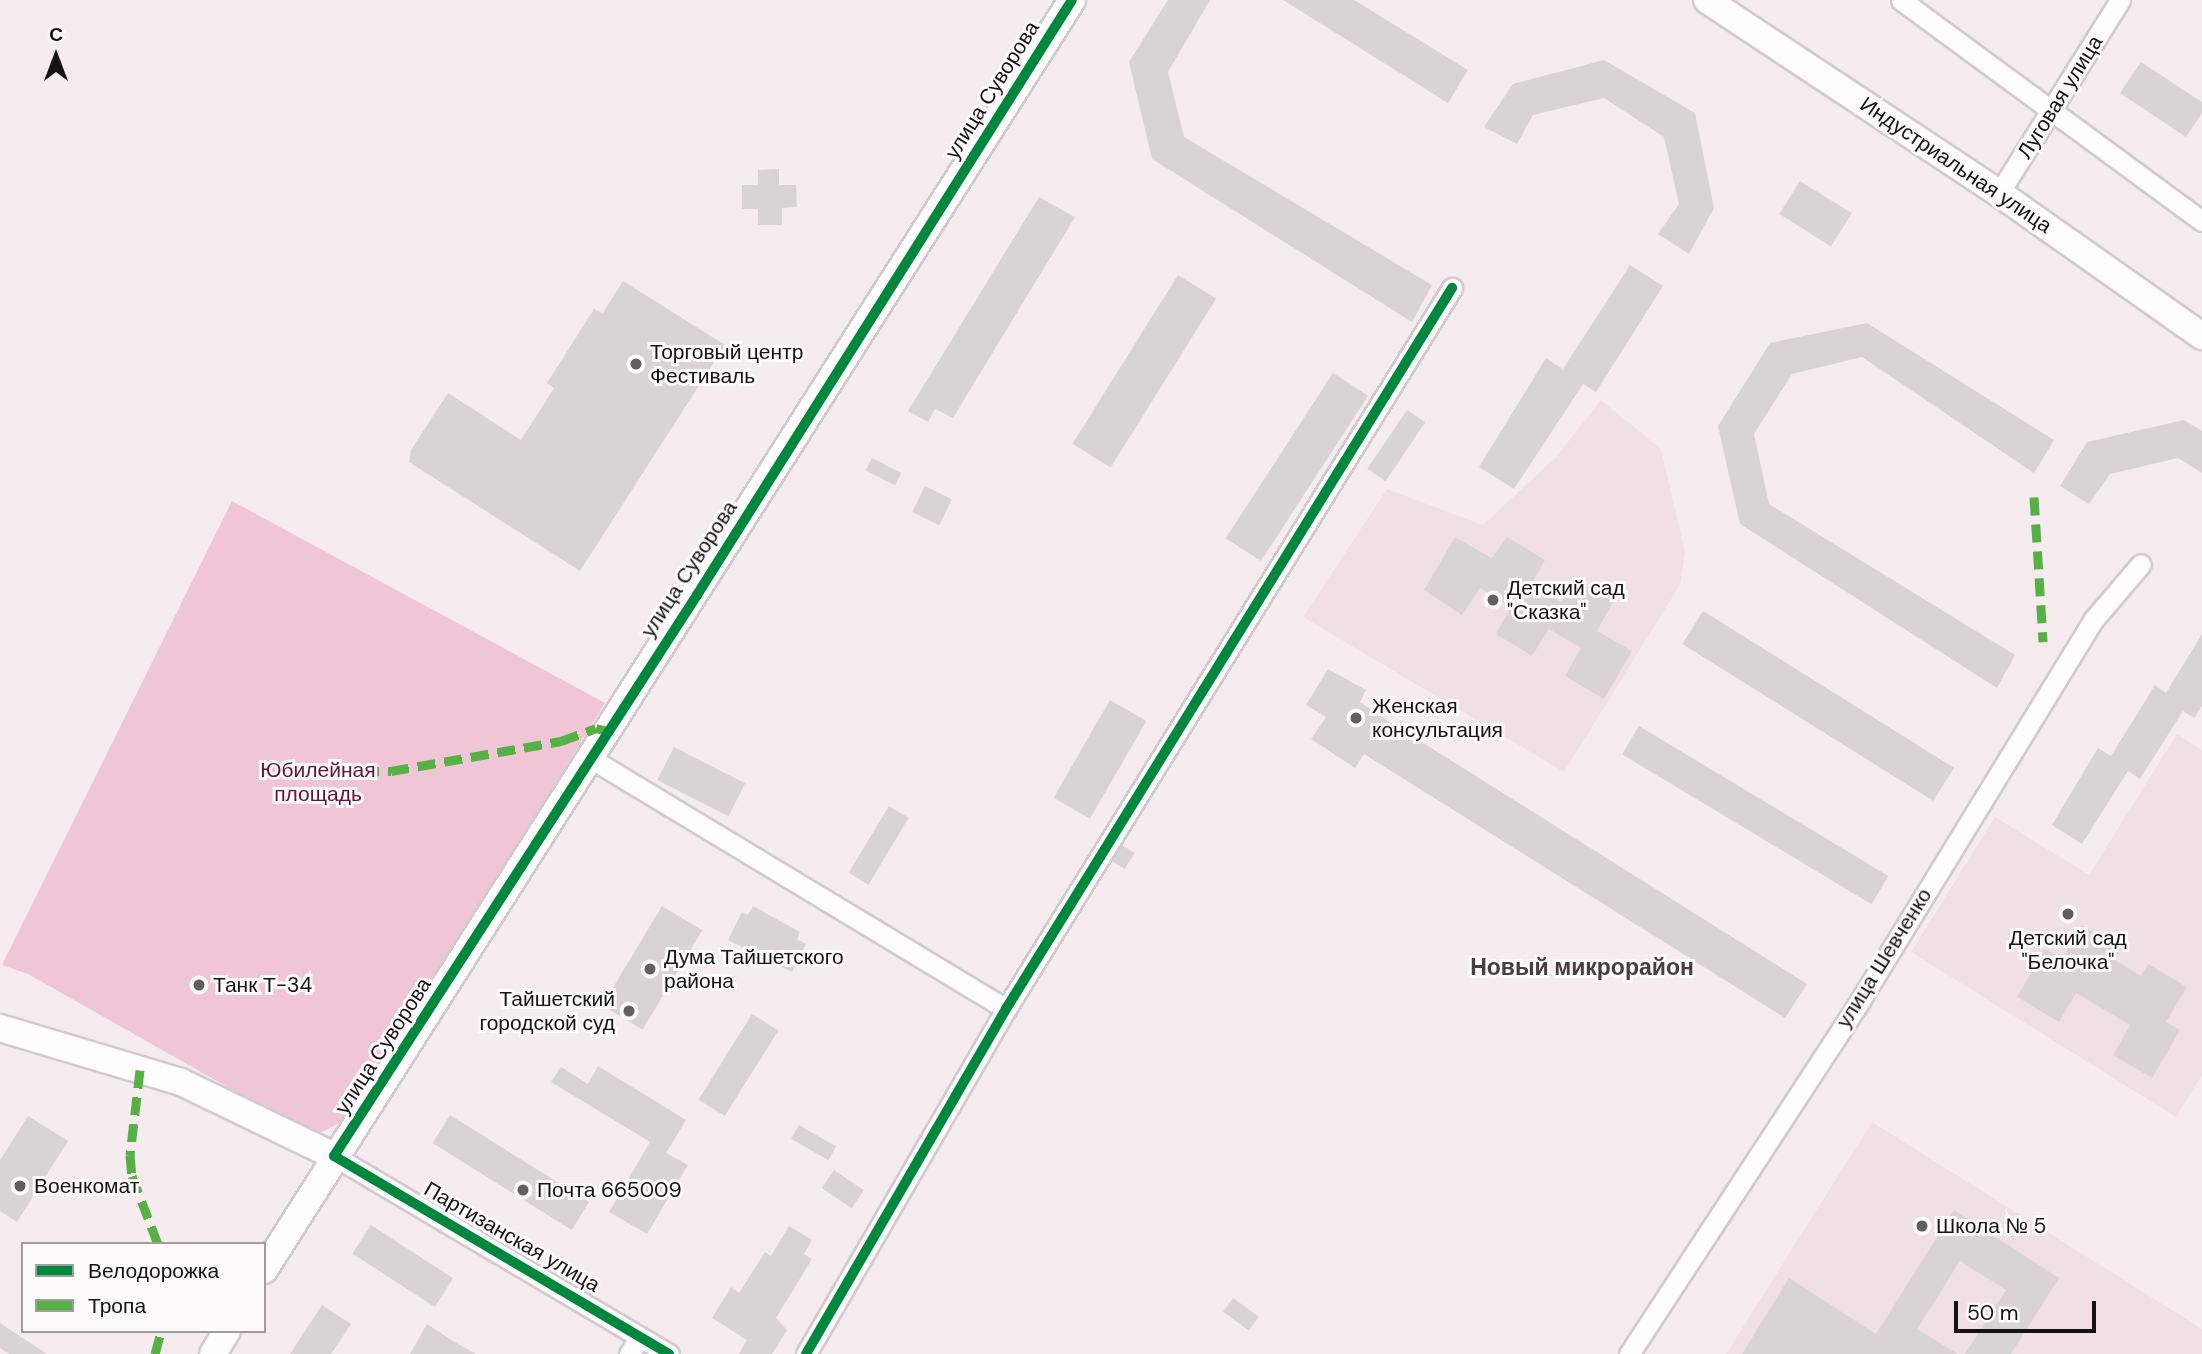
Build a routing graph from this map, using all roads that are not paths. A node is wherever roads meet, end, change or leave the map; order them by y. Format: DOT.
graph roads {
  1 [pos="1072,0"];
  2 [pos="1707,0"];
  3 [pos="1901,0"];
  4 [pos="2120,0"];
  5 [pos="2054,110"];
  6 [pos="1999,194"];
  7 [pos="2202,221"];
  8 [pos="1452,288"];
  9 [pos="2202,336"];
  10 [pos="2141,564"];
  11 [pos="590,758"];
  12 [pos="1006,1009"];
  13 [pos="0,1028"];
  14 [pos="334,1156"];
  15 [pos="266,1267"];
  16 [pos="226,1333"];
  17 [pos="640,1337"];
  18 [pos="213,1354"];
  19 [pos="629,1354"];
  20 [pos="669,1354"];
  21 [pos="806,1354"];
  22 [pos="1629,1354"];
  1 -- 11 [label="street, улица Суворова"];
  2 -- 6 [label="street, Индустриальная улица"];
  3 -- 5 [label="street"];
  4 -- 5 [label="street, Луговая улица"];
  5 -- 6 [label="street, Луговая улица"];
  5 -- 7 [label="street"];
  6 -- 9 [label="street, Индустриальная улица"];
  8 -- 12 [label="street"];
  10 -- 22 [label="street, улица Шевченко"];
  11 -- 12 [label="street"];
  11 -- 14 [label="street, улица Суворова"];
  12 -- 21 [label="street"];
  13 -- 14 [label="street, Партизанская улица"];
  14 -- 15 [label="street, улица Суворова"];
  14 -- 17 [label="street, Партизанская улица"];
  16 -- 18 [label="street"];
  17 -- 19 [label="street"];
  17 -- 20 [label="street, Партизанская улица"];
}
